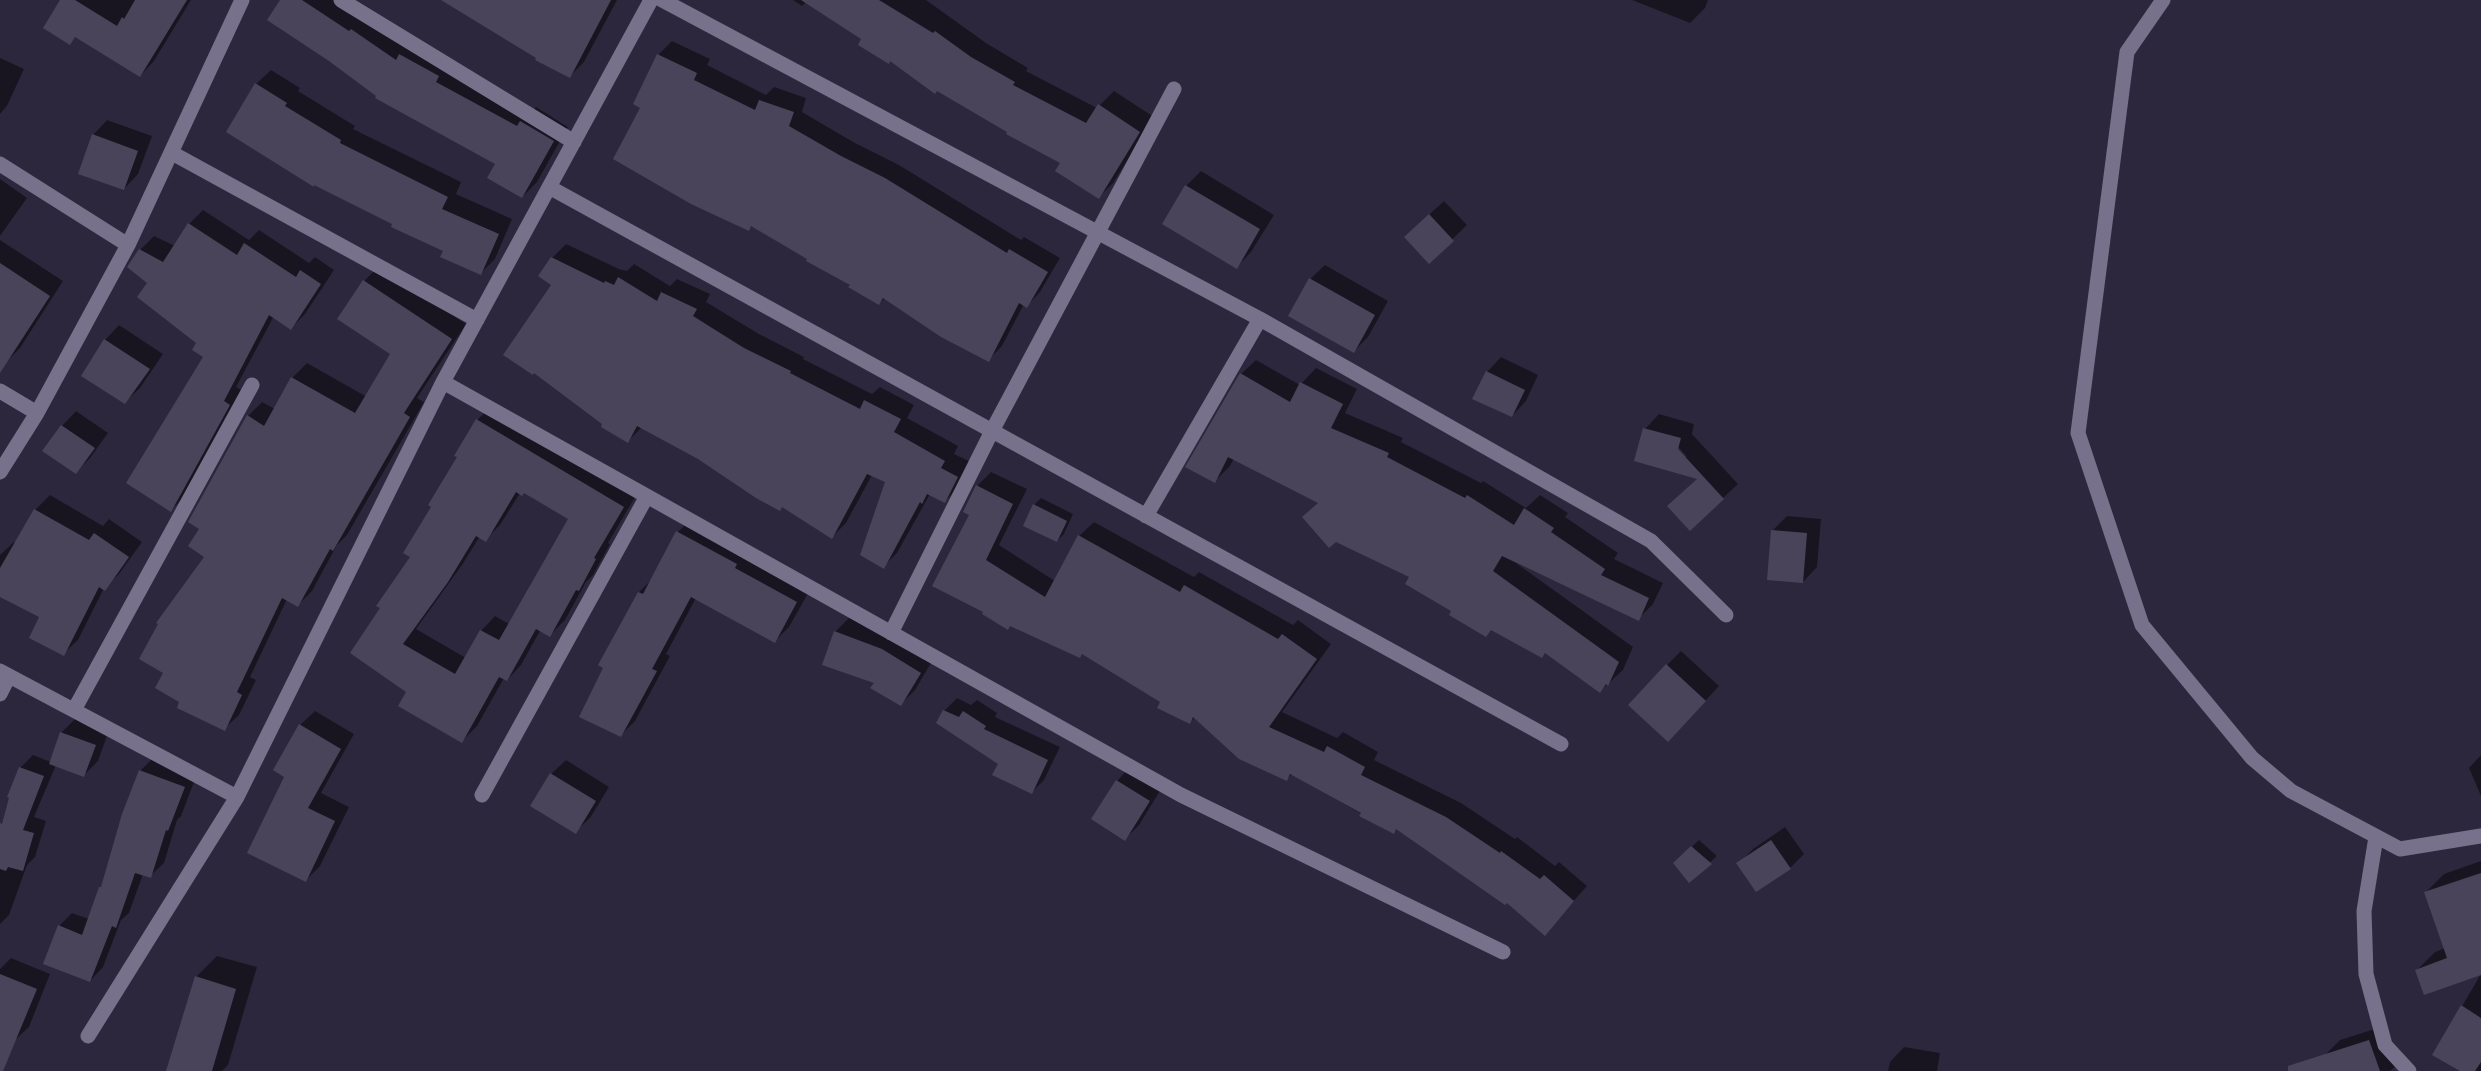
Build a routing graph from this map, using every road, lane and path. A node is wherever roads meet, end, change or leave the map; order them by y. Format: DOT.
graph roads {
  1 [pos="242,0"];
  2 [pos="340,0"];
  3 [pos="651,0"];
  4 [pos="662,0"];
  5 [pos="2163,0"];
  6 [pos="1174,89"];
  7 [pos="574,142"];
  8 [pos="172,153"];
  9 [pos="0,164"];
  10 [pos="549,188"];
  11 [pos="1097,232"];
  12 [pos="128,245"];
  13 [pos="1260,319"];
  14 [pos="477,320"];
  15 [pos="443,382"];
  16 [pos="252,385"];
  17 [pos="0,391"];
  18 [pos="37,413"];
  19 [pos="992,431"];
  20 [pos="0,472"];
  21 [pos="647,496"];
  22 [pos="1146,516"];
  23 [pos="1726,615"];
  24 [pos="891,633"];
  25 [pos="4,674"];
  26 [pos="0,694"];
  27 [pos="74,710"];
  28 [pos="1561,744"];
  29 [pos="482,795"];
  30 [pos="237,797"];
  31 [pos="2481,836"];
  32 [pos="2376,837"];
  33 [pos="1503,952"];
  34 [pos="88,1036"];
  35 [pos="2409,1071"];
  1 -- 8 [label="street"];
  2 -- 7 [label="street"];
  3 -- 7 [label="street"];
  4 -- 11 [label="street"];
  5 -- 32 [label="street"];
  6 -- 11 [label="street"];
  7 -- 10 [label="street"];
  8 -- 12 [label="street"];
  8 -- 14 [label="street"];
  9 -- 12 [label="street"];
  10 -- 14 [label="street"];
  10 -- 19 [label="street"];
  11 -- 13 [label="street"];
  11 -- 19 [label="street"];
  12 -- 18 [label="street"];
  13 -- 22 [label="street"];
  13 -- 23 [label="street"];
  14 -- 15 [label="street"];
  15 -- 21 [label="street"];
  15 -- 30 [label="street"];
  16 -- 27 [label="street"];
  17 -- 18 [label="street"];
  18 -- 20 [label="street"];
  19 -- 22 [label="street"];
  19 -- 24 [label="street"];
  21 -- 24 [label="street"];
  21 -- 29 [label="street"];
  22 -- 28 [label="street"];
  24 -- 33 [label="street"];
  25 -- 26 [label="street"];
  25 -- 27 [label="street"];
  27 -- 30 [label="street"];
  30 -- 34 [label="street"];
  31 -- 32 [label="street"];
  32 -- 35 [label="street"];
}
